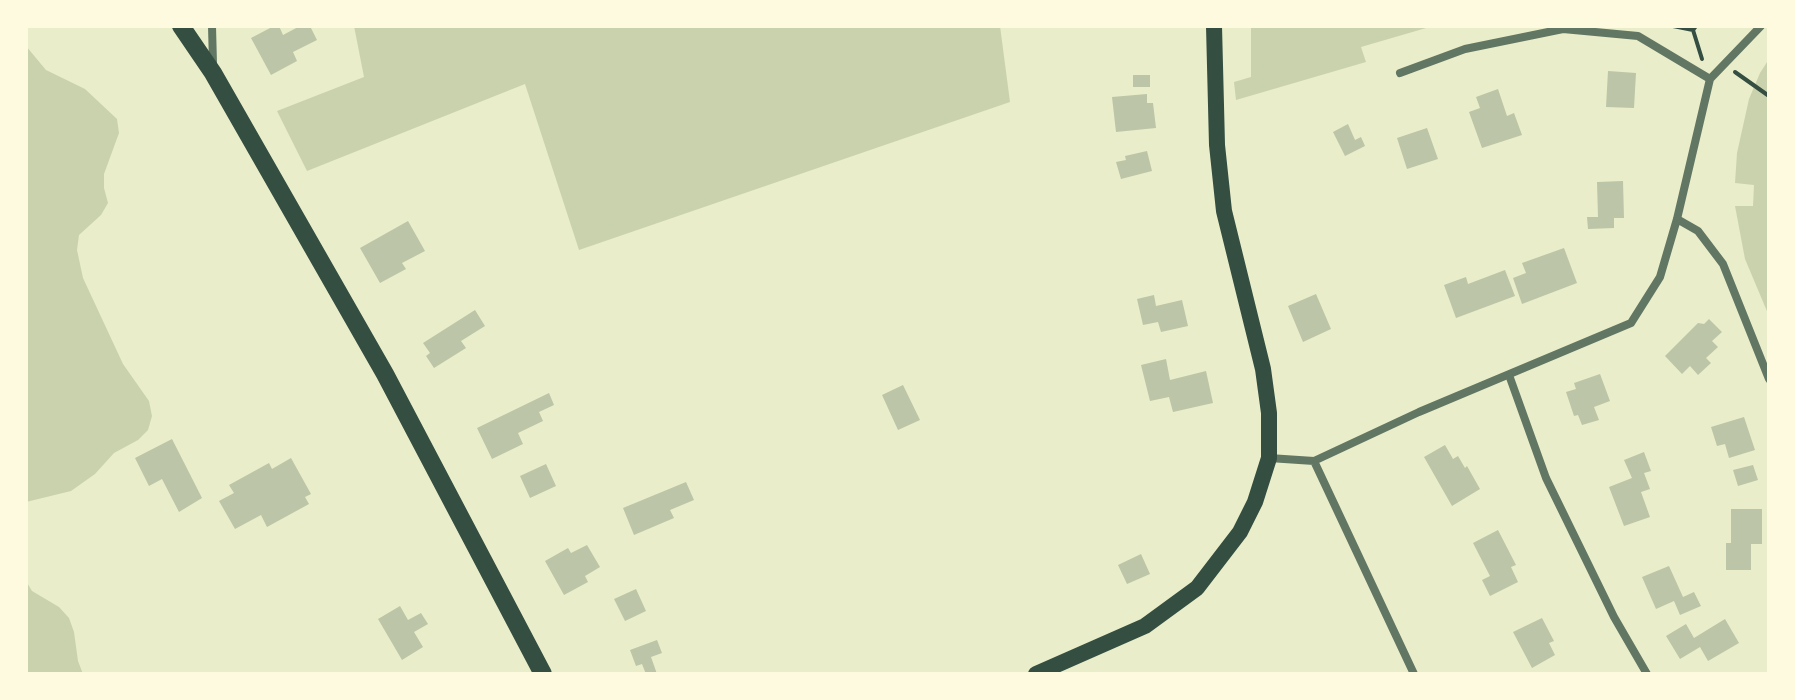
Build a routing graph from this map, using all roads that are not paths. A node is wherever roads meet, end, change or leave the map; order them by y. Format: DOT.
graph roads {
  1 [pos="181,26"];
  2 [pos="212,26"];
  3 [pos="1214,26"];
  4 [pos="1761,26"];
  5 [pos="213,73"];
  6 [pos="1400,73"];
  7 [pos="1710,79"];
  8 [pos="1677,219"];
  9 [pos="1509,375"];
  10 [pos="1769,379"];
  11 [pos="1269,458"];
  12 [pos="1314,461"];
  13 [pos="543,674"];
  14 [pos="1036,674"];
  15 [pos="1414,674"];
  16 [pos="1647,674"];
  1 -- 5 [label="main road"];
  2 -- 5 [label="street"];
  3 -- 11 [label="main road"];
  4 -- 7 [label="street"];
  5 -- 13 [label="main road"];
  6 -- 7 [label="street"];
  7 -- 8 [label="street"];
  8 -- 9 [label="street"];
  8 -- 10 [label="street"];
  9 -- 12 [label="street"];
  9 -- 16 [label="street"];
  11 -- 12 [label="street"];
  11 -- 14 [label="main road"];
  12 -- 15 [label="street"];
}
